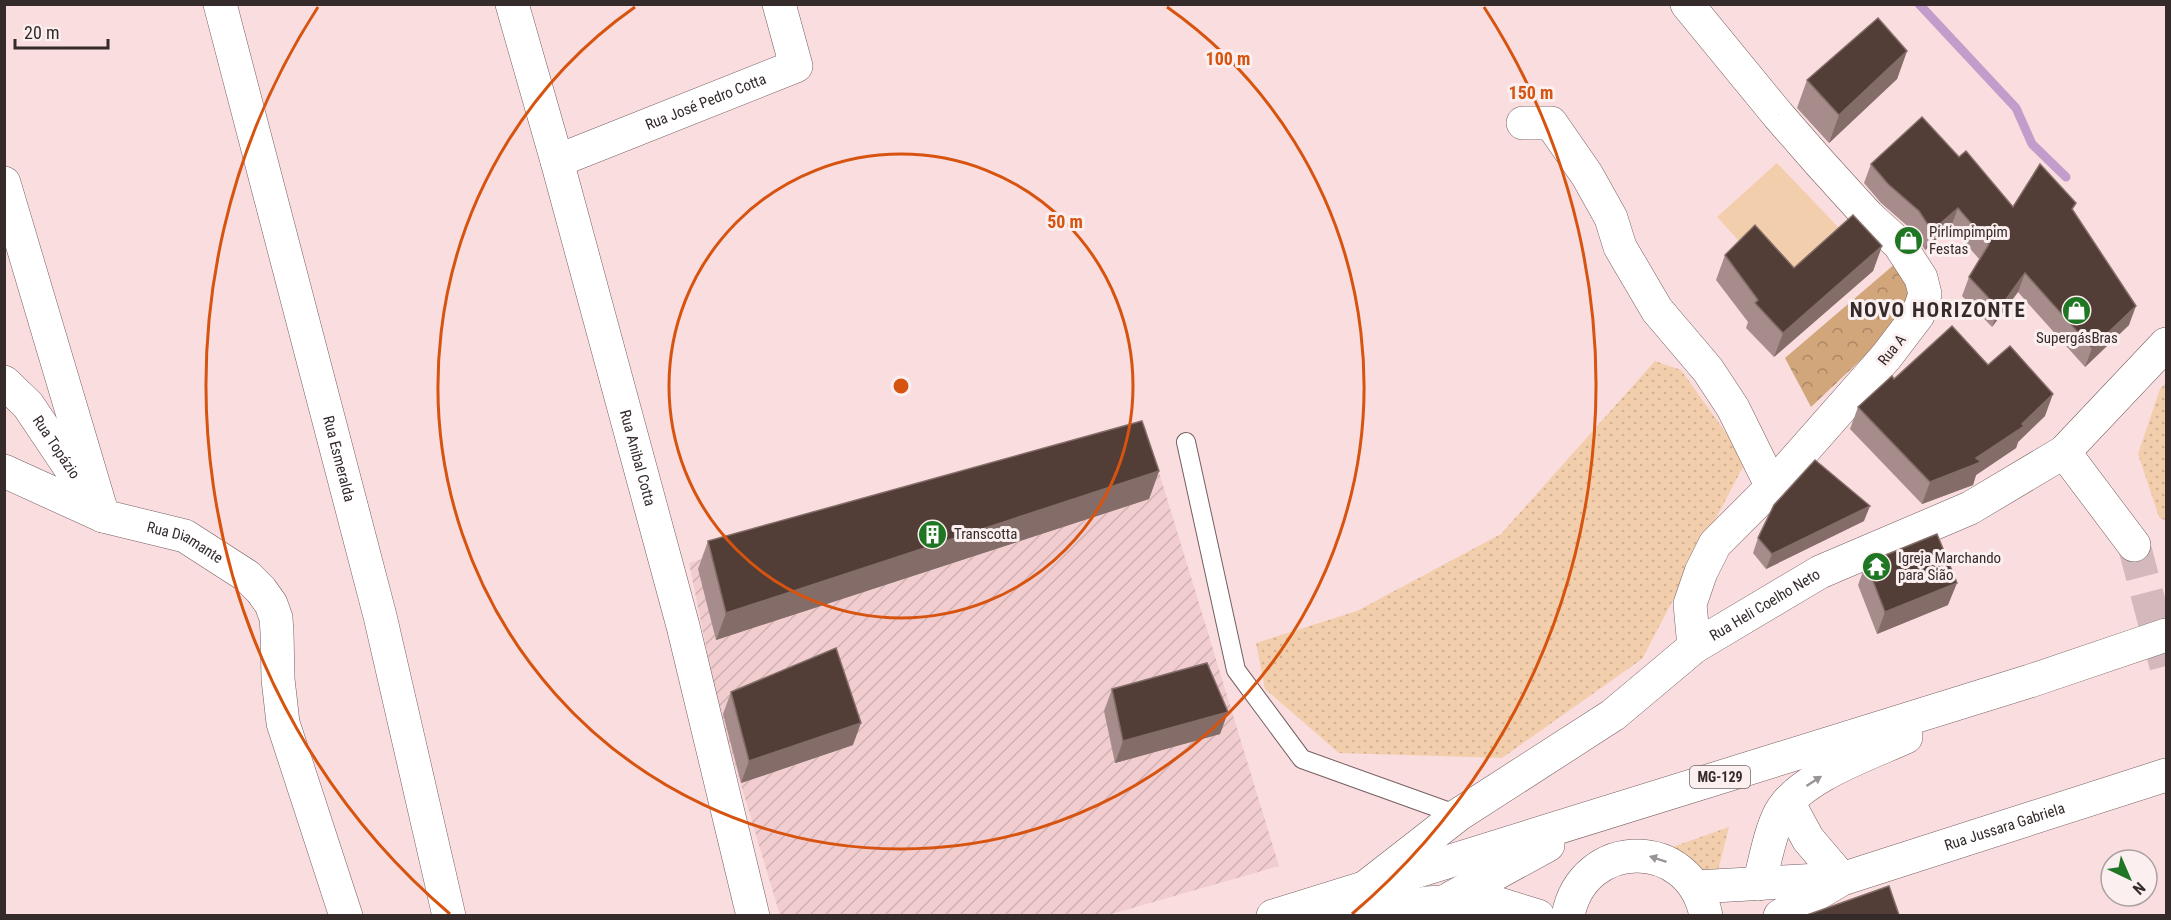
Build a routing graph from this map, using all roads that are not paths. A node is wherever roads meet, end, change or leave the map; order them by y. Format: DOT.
graph roads {
  1 [pos="220,4"];
  2 [pos="512,4"];
  3 [pos="779,4"];
  4 [pos="1687,4"];
  5 [pos="1523,123"];
  6 [pos="557,161"];
  7 [pos="4,183"];
  8 [pos="2166,344"];
  9 [pos="4,382"];
  10 [pos="1185,442"];
  11 [pos="2064,452"];
  12 [pos="4,471"];
  13 [pos="1772,487"];
  14 [pos="103,516"];
  15 [pos="2134,545"];
  16 [pos="2166,635"];
  17 [pos="1694,647"];
  18 [pos="2030,681"];
  19 [pos="2166,775"];
  20 [pos="1788,802"];
  21 [pos="1458,815"];
  22 [pos="1597,815"];
  23 [pos="1842,879"];
  24 [pos="1759,884"];
  25 [pos="1367,886"];
  26 [pos="1701,901"];
  27 [pos="1444,902"];
  28 [pos="346,915"];
  29 [pos="449,915"];
  30 [pos="753,915"];
  31 [pos="1273,915"];
  32 [pos="1352,915"];
  33 [pos="1531,915"];
  34 [pos="1568,915"];
  35 [pos="1780,915"];
  1 -- 29 [label="street, Rua Esmeralda"];
  2 -- 6 [label="street, Rua Anibal Cotta"];
  3 -- 6 [label="street, Rua José Pedro Cotta"];
  4 -- 13 [label="street, Rua A"];
  5 -- 13 [label="street"];
  6 -- 30 [label="street, Rua Anibal Cotta"];
  7 -- 14 [label="street"];
  8 -- 11 [label="street, Rua Heli Coelho Neto"];
  9 -- 14 [label="street, Rua Topázio"];
  10 -- 21 [label="lane"];
  11 -- 15 [label="street"];
  11 -- 17 [label="street, Rua Heli Coelho Neto"];
  12 -- 14 [label="street, Rua Diamante"];
  13 -- 17 [label="street, Rua A"];
  14 -- 28 [label="street, Rua Diamante"];
  16 -- 18 [label="street, MG-129"];
  17 -- 21 [label="street, Rua Heli Coelho Neto"];
  20 -- 18 [label="street, one-way"];
  18 -- 22 [label="street, MG-129"];
  19 -- 23 [label="street, Rua Jussara Gabriela"];
  20 -- 23 [label="street"];
  20 -- 24 [label="street"];
  21 -- 25 [label="street, Rua Heli Coelho Neto"];
  22 -- 25 [label="street, MG-129"];
  22 -- 27 [label="street"];
  23 -- 24 [label="street, Rua Jussara Gabriela"];
  23 -- 35 [label="street, Rua Jussara Gabriela"];
  24 -- 26 [label="street, Rua Jussara Gabriela"];
  25 -- 31 [label="street, MG-129"];
  26 -- 34 [label="street, one-way"];
  27 -- 32 [label="street"];
  27 -- 33 [label="street"];
}
